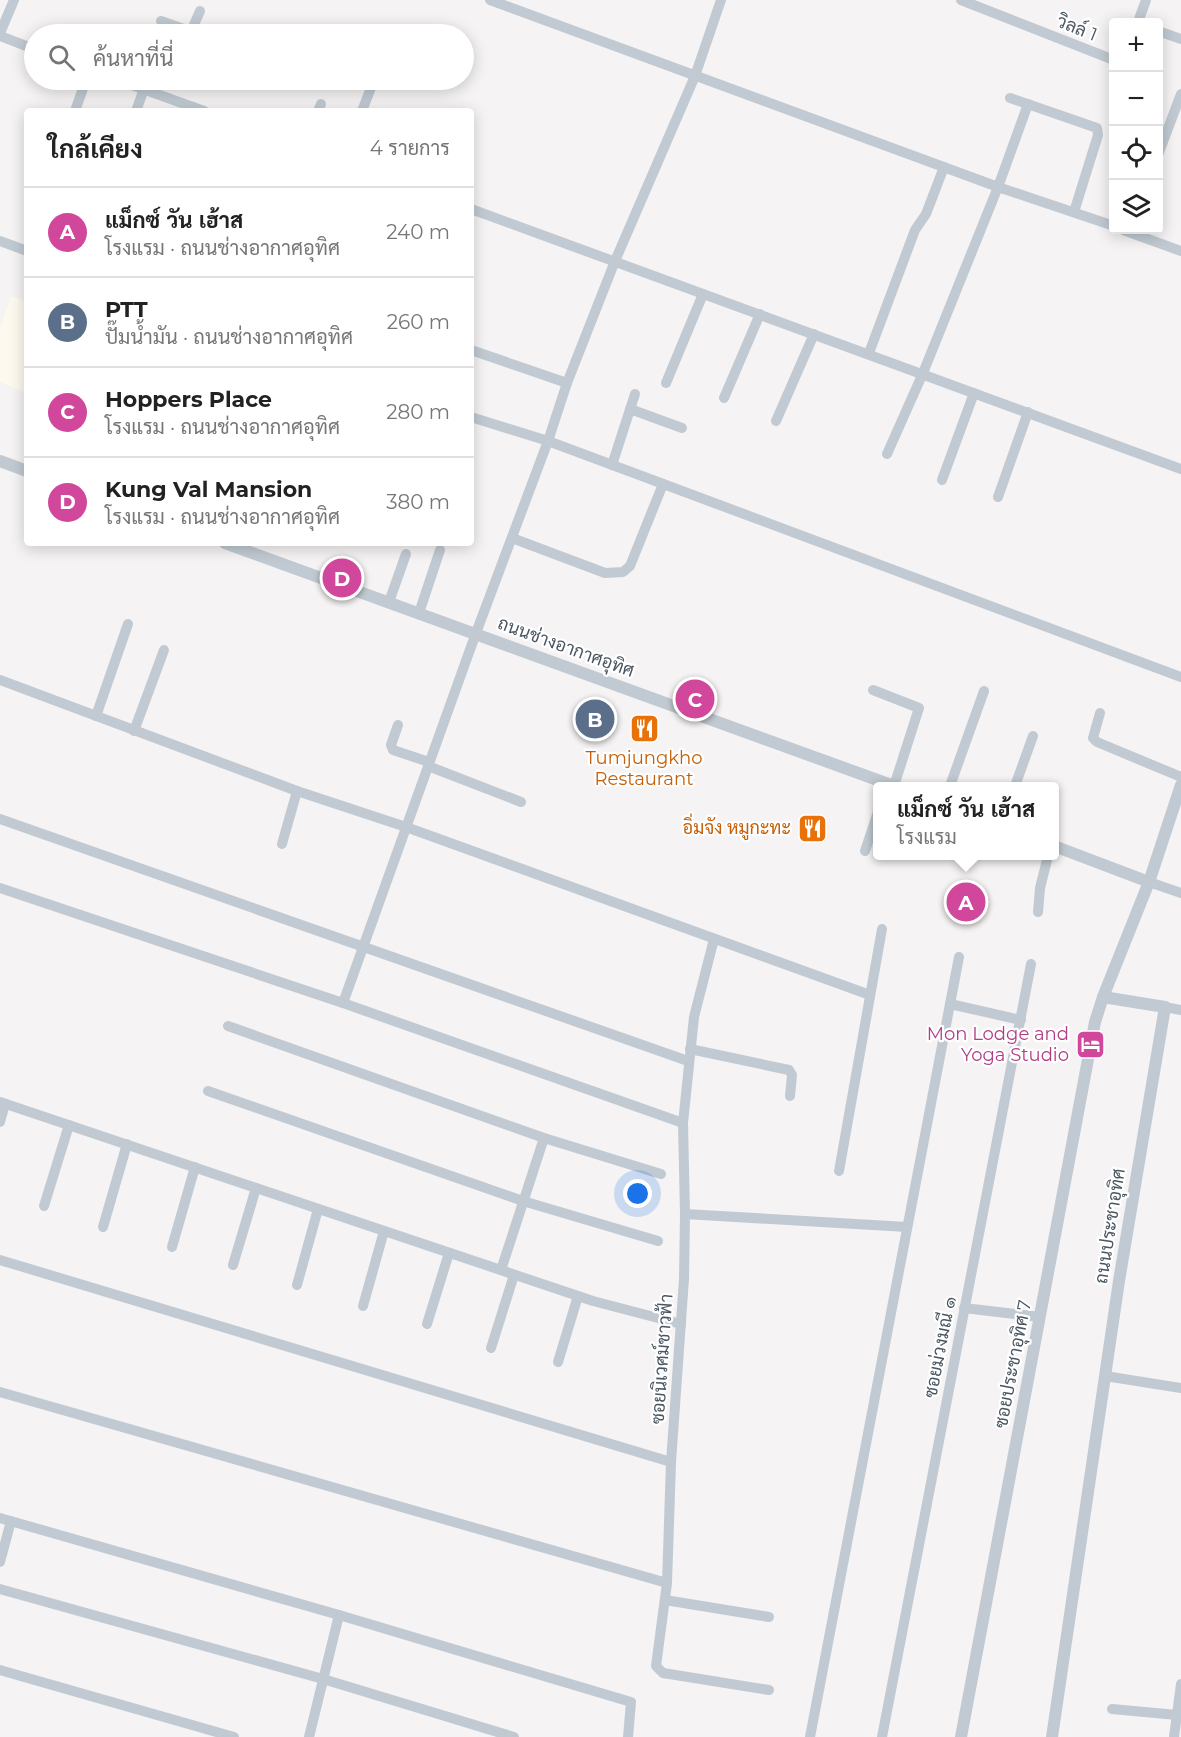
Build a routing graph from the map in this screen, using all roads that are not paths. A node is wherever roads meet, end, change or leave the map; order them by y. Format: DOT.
graph roads {
  1 [pos="14,0"];
  2 [pos="490,0"];
  3 [pos="721,0"];
  4 [pos="961,0"];
  5 [pos="1146,0"];
  6 [pos="200,11"];
  7 [pos="1139,18"];
  8 [pos="161,21"];
  9 [pos="168,24"];
  10 [pos="196,24"];
  11 [pos="1163,33"];
  12 [pos="0,35"];
  13 [pos="1181,39"];
  14 [pos="24,45"];
  15 [pos="1109,58"];
  16 [pos="695,75"];
  17 [pos="82,90"];
  18 [pos="138,90"];
  19 [pos="151,90"];
  20 [pos="370,90"];
  21 [pos="1181,94"];
  22 [pos="1010,98"];
  23 [pos="1028,104"];
  24 [pos="76,108"];
  25 [pos="136,108"];
  26 [pos="196,108"];
  27 [pos="363,108"];
  28 [pos="1163,142"];
  29 [pos="944,167"];
  30 [pos="998,187"];
  31 [pos="474,210"];
  32 [pos="1074,212"];
  33 [pos="1109,225"];
  34 [pos="1139,234"];
  35 [pos="0,241"];
  36 [pos="24,250"];
  37 [pos="1181,250"];
  38 [pos="615,261"];
  39 [pos="703,294"];
  40 [pos="760,314"];
  41 [pos="814,334"];
  42 [pos="474,351"];
  43 [pos="868,353"];
  44 [pos="923,373"];
  45 [pos="567,383"];
  46 [pos="666,383"];
  47 [pos="974,393"];
  48 [pos="635,394"];
  49 [pos="723,398"];
  50 [pos="630,409"];
  51 [pos="1028,412"];
  52 [pos="474,418"];
  53 [pos="776,421"];
  54 [pos="682,428"];
  55 [pos="548,441"];
  56 [pos="887,454"];
  57 [pos="0,461"];
  58 [pos="612,465"];
  59 [pos="1181,469"];
  60 [pos="24,470"];
  61 [pos="942,480"];
  62 [pos="663,484"];
  63 [pos="998,497"];
  64 [pos="512,538"];
  65 [pos="233,546"];
  66 [pos="440,550"];
  67 [pos="406,554"];
  68 [pos="388,602"];
  69 [pos="418,613"];
  70 [pos="129,624"];
  71 [pos="476,633"];
  72 [pos="164,650"];
  73 [pos="1181,677"];
  74 [pos="0,680"];
  75 [pos="873,690"];
  76 [pos="984,691"];
  77 [pos="1100,713"];
  78 [pos="96,716"];
  79 [pos="398,725"];
  80 [pos="134,731"];
  81 [pos="1033,736"];
  82 [pos="429,764"];
  83 [pos="1181,777"];
  84 [pos="878,782"];
  85 [pos="891,782"];
  86 [pos="951,782"];
  87 [pos="1016,782"];
  88 [pos="1181,785"];
  89 [pos="297,791"];
  90 [pos="520,801"];
  91 [pos="0,819"];
  92 [pos="406,827"];
  93 [pos="873,827"];
  94 [pos="282,844"];
  95 [pos="1059,848"];
  96 [pos="865,851"];
  97 [pos="1047,860"];
  98 [pos="1149,882"];
  99 [pos="0,888"];
  100 [pos="1181,893"];
  101 [pos="1038,912"];
  102 [pos="882,929"];
  103 [pos="714,939"];
  104 [pos="363,947"];
  105 [pos="959,957"];
  106 [pos="1031,964"];
  107 [pos="870,995"];
  108 [pos="1102,997"];
  109 [pos="343,1003"];
  110 [pos="950,1004"];
  111 [pos="1165,1007"];
  112 [pos="1181,1010"];
  113 [pos="1021,1020"];
  114 [pos="228,1026"];
  115 [pos="690,1049"];
  116 [pos="688,1061"];
  117 [pos="208,1091"];
  118 [pos="790,1096"];
  119 [pos="3,1103"];
  120 [pos="0,1122"];
  121 [pos="683,1123"];
  122 [pos="69,1125"];
  123 [pos="544,1138"];
  124 [pos="127,1144"];
  125 [pos="195,1167"];
  126 [pos="839,1171"];
  127 [pos="661,1174"];
  128 [pos="256,1188"];
  129 [pos="523,1201"];
  130 [pos="44,1206"];
  131 [pos="318,1209"];
  132 [pos="685,1214"];
  133 [pos="103,1227"];
  134 [pos="908,1227"];
  135 [pos="384,1231"];
  136 [pos="658,1241"];
  137 [pos="172,1247"];
  138 [pos="449,1253"];
  139 [pos="0,1260"];
  140 [pos="233,1264"];
  141 [pos="501,1270"];
  142 [pos="514,1275"];
  143 [pos="297,1285"];
  144 [pos="578,1296"];
  145 [pos="363,1306"];
  146 [pos="964,1308"];
  147 [pos="1040,1317"];
  148 [pos="427,1324"];
  149 [pos="681,1324"];
  150 [pos="490,1348"];
  151 [pos="558,1362"];
  152 [pos="1105,1376"];
  153 [pos="1181,1388"];
  154 [pos="0,1392"];
  155 [pos="671,1462"];
  156 [pos="5,1519"];
  157 [pos="0,1562"];
  158 [pos="667,1583"];
  159 [pos="0,1589"];
  160 [pos="665,1600"];
  161 [pos="339,1615"];
  162 [pos="769,1617"];
  163 [pos="0,1670"];
  164 [pos="323,1679"];
  165 [pos="1181,1684"];
  166 [pos="769,1690"];
  167 [pos="1112,1709"];
  168 [pos="1177,1715"];
  169 [pos="234,1737"];
  170 [pos="309,1737"];
  171 [pos="514,1737"];
  172 [pos="628,1737"];
  173 [pos="810,1737"];
  174 [pos="882,1737"];
  175 [pos="961,1737"];
  176 [pos="1052,1737"];
  177 [pos="1174,1737"];
  1 -- 12 [label="street"];
  2 -- 16 [label="street"];
  3 -- 16 [label="street"];
  4 -- 15 [label="street, วิลล์ 1"];
  5 -- 7 [label="street"];
  6 -- 10 [label="street"];
  8 -- 9 [label="street"];
  11 -- 13 [label="street"];
  12 -- 14 [label="street"];
  16 -- 29 [label="street"];
  16 -- 38 [label="street"];
  17 -- 24 [label="street"];
  18 -- 25 [label="street"];
  19 -- 26 [label="street"];
  20 -- 27 [label="street"];
  21 -- 28 [label="street"];
  22 -- 23 [label="street"];
  23 -- 30 [label="street"];
  23 -- 32 [label="street"];
  29 -- 30 [label="street"];
  29 -- 43 [label="street"];
  30 -- 32 [label="street"];
  30 -- 44 [label="street"];
  31 -- 38 [label="street"];
  32 -- 33 [label="street"];
  34 -- 37 [label="street"];
  35 -- 36 [label="street"];
  38 -- 39 [label="street"];
  38 -- 45 [label="street"];
  39 -- 40 [label="street"];
  39 -- 46 [label="street"];
  40 -- 41 [label="street"];
  40 -- 49 [label="street"];
  41 -- 43 [label="street"];
  41 -- 53 [label="street"];
  42 -- 45 [label="street"];
  43 -- 44 [label="street"];
  44 -- 47 [label="street"];
  44 -- 56 [label="street"];
  45 -- 55 [label="street"];
  47 -- 51 [label="street"];
  47 -- 61 [label="street"];
  48 -- 50 [label="street"];
  50 -- 54 [label="street"];
  50 -- 58 [label="street"];
  51 -- 59 [label="street"];
  51 -- 63 [label="street"];
  52 -- 55 [label="street"];
  55 -- 58 [label="street"];
  55 -- 64 [label="street"];
  57 -- 60 [label="street"];
  58 -- 62 [label="street"];
  62 -- 64 [label="street"];
  62 -- 73 [label="street"];
  64 -- 71 [label="street"];
  65 -- 68 [label="street, ถนนช่างอากาศอุทิศ"];
  66 -- 69 [label="street"];
  67 -- 68 [label="street"];
  68 -- 69 [label="street, ถนนช่างอากาศอุทิศ"];
  69 -- 71 [label="street, ถนนช่างอากาศอุทิศ"];
  70 -- 78 [label="street"];
  71 -- 82 [label="street"];
  71 -- 84 [label="street, ถนนช่างอากาศอุทิศ"];
  72 -- 80 [label="street"];
  74 -- 78 [label="street"];
  75 -- 85 [label="street"];
  76 -- 86 [label="street"];
  77 -- 83 [label="street"];
  78 -- 80 [label="street"];
  79 -- 82 [label="street"];
  80 -- 89 [label="street"];
  81 -- 87 [label="street"];
  82 -- 90 [label="street"];
  82 -- 92 [label="street"];
  88 -- 98 [label="street"];
  89 -- 92 [label="street"];
  89 -- 94 [label="street"];
  91 -- 104 [label="street"];
  92 -- 103 [label="street"];
  92 -- 104 [label="street"];
  93 -- 96 [label="street"];
  95 -- 98 [label="street"];
  97 -- 101 [label="street"];
  98 -- 100 [label="street"];
  98 -- 108 [label="street"];
  99 -- 109 [label="street"];
  102 -- 107 [label="street"];
  103 -- 107 [label="street"];
  103 -- 115 [label="street, ซอยนิเวศม์ชาวฟ้า"];
  104 -- 109 [label="street"];
  104 -- 116 [label="street"];
  105 -- 110 [label="street"];
  106 -- 113 [label="street, ซอยม่วงมณี ๑"];
  107 -- 126 [label="street"];
  108 -- 111 [label="street"];
  108 -- 147 [label="street, ซอยประชาอุทิศ 7"];
  109 -- 121 [label="street"];
  110 -- 113 [label="street"];
  110 -- 134 [label="street"];
  111 -- 112 [label="street"];
  111 -- 152 [label="street, ถนนประชาอุทิศ"];
  113 -- 146 [label="street, ซอยม่วงมณี ๑"];
  114 -- 123 [label="street"];
  115 -- 116 [label="street, ซอยนิเวศม์ชาวฟ้า"];
  115 -- 118 [label="street"];
  116 -- 121 [label="street, ซอยนิเวศม์ชาวฟ้า"];
  117 -- 129 [label="street"];
  119 -- 120 [label="street"];
  119 -- 122 [label="street"];
  121 -- 132 [label="street, ซอยนิเวศม์ชาวฟ้า"];
  122 -- 124 [label="street"];
  122 -- 130 [label="street"];
  123 -- 127 [label="street"];
  123 -- 129 [label="street"];
  124 -- 125 [label="street"];
  124 -- 133 [label="street"];
  125 -- 128 [label="street"];
  125 -- 137 [label="street"];
  128 -- 131 [label="street"];
  128 -- 140 [label="street"];
  129 -- 136 [label="street"];
  129 -- 141 [label="street"];
  131 -- 135 [label="street"];
  131 -- 143 [label="street"];
  132 -- 134 [label="street"];
  132 -- 149 [label="street, ซอยนิเวศม์ชาวฟ้า"];
  134 -- 173 [label="street"];
  135 -- 138 [label="street"];
  135 -- 145 [label="street"];
  138 -- 141 [label="street"];
  138 -- 148 [label="street"];
  139 -- 155 [label="street"];
  141 -- 142 [label="street"];
  142 -- 144 [label="street"];
  142 -- 150 [label="street"];
  144 -- 149 [label="street"];
  144 -- 151 [label="street"];
  146 -- 147 [label="street"];
  146 -- 174 [label="street, ซอยม่วงมณี ๑"];
  147 -- 175 [label="street, ซอยประชาอุทิศ 7"];
  149 -- 155 [label="street, ซอยนิเวศม์ชาวฟ้า"];
  152 -- 153 [label="street"];
  152 -- 176 [label="street, ถนนประชาอุทิศ"];
  154 -- 158 [label="street"];
  155 -- 158 [label="street, ซอยนิเวศม์ชาวฟ้า"];
  156 -- 157 [label="street"];
  156 -- 161 [label="street"];
  158 -- 160 [label="street, ซอยนิเวศม์ชาวฟ้า"];
  159 -- 164 [label="street"];
  160 -- 162 [label="street"];
  160 -- 166 [label="street, ซอยนิเวศม์ชาวฟ้า"];
  161 -- 164 [label="street"];
  161 -- 172 [label="street"];
  163 -- 169 [label="street"];
  164 -- 170 [label="street"];
  164 -- 171 [label="street"];
  165 -- 168 [label="street"];
  167 -- 168 [label="street"];
  168 -- 177 [label="street"];
}
